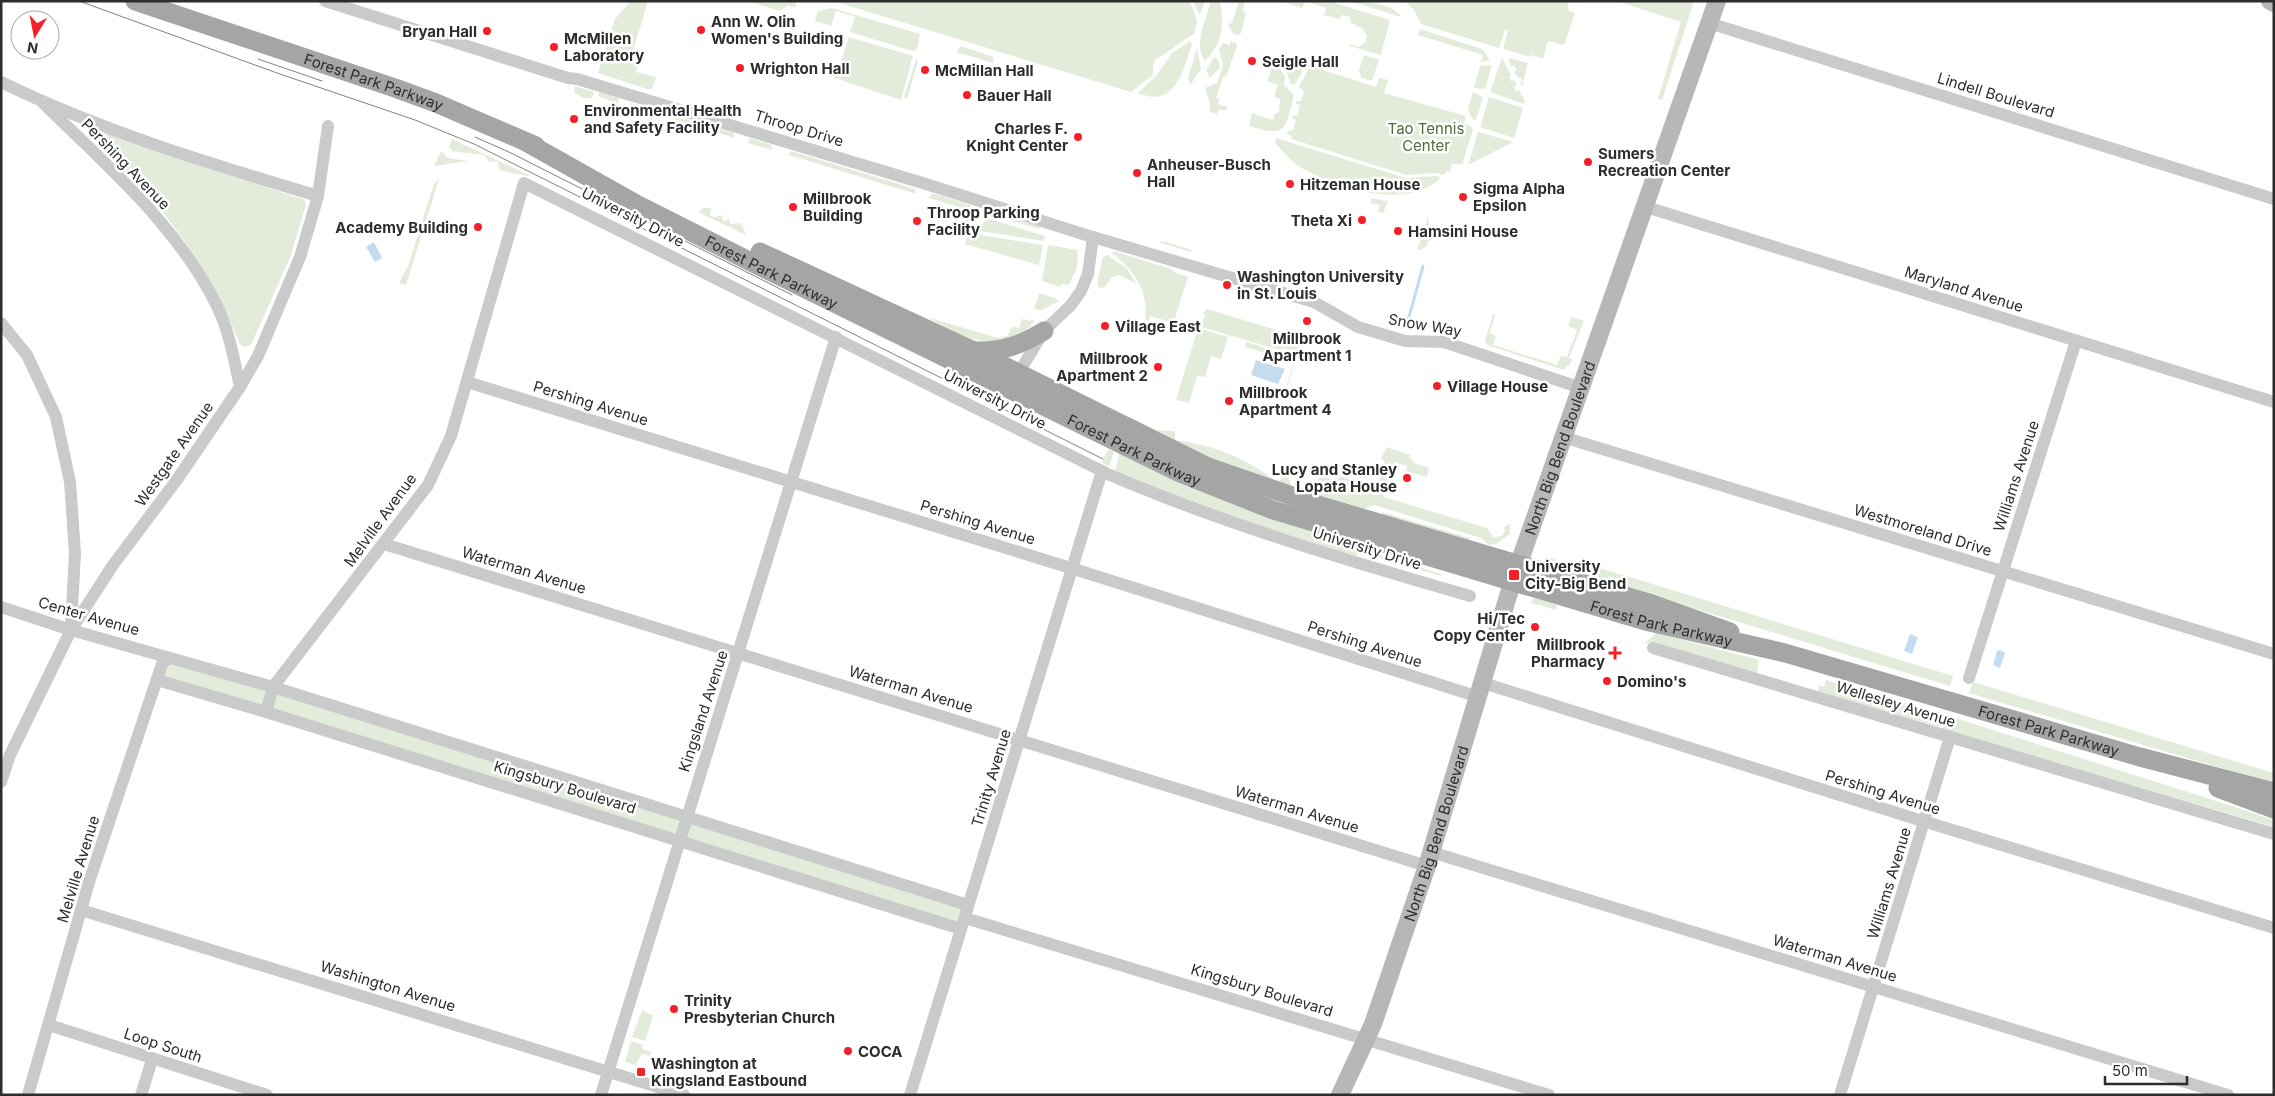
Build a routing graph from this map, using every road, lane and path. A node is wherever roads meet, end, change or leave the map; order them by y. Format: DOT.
graph roads {
  1 [pos="136,1"];
  2 [pos="159,1"];
  3 [pos="325,1"];
  4 [pos="1716,1"];
  5 [pos="2270,1"];
  6 [pos="2274,2"];
  7 [pos="1709,23"];
  8 [pos="219,28"];
  9 [pos="1,82"];
  10 [pos="43,102"];
  11 [pos="328,126"];
  12 [pos="526,142"];
  13 [pos="524,183"];
  14 [pos="318,196"];
  15 [pos="2274,199"];
  16 [pos="1646,207"];
  17 [pos="1093,237"];
  18 [pos="1,323"];
  19 [pos="1044,331"];
  20 [pos="836,337"];
  21 [pos="2076,340"];
  22 [pos="972,350"];
  23 [pos="1014,381"];
  24 [pos="467,382"];
  25 [pos="240,388"];
  26 [pos="1581,388"];
  27 [pos="2274,402"];
  28 [pos="1563,437"];
  29 [pos="1102,471"];
  30 [pos="791,482"];
  31 [pos="384,544"];
  32 [pos="1518,565"];
  33 [pos="1074,569"];
  34 [pos="2003,571"];
  35 [pos="1512,583"];
  36 [pos="1470,596"];
  37 [pos="1,607"];
  38 [pos="71,630"];
  39 [pos="1653,648"];
  40 [pos="739,653"];
  41 [pos="1785,654"];
  42 [pos="2274,654"];
  43 [pos="168,658"];
  44 [pos="1969,678"];
  45 [pos="157,680"];
  46 [pos="273,687"];
  47 [pos="1481,690"];
  48 [pos="266,712"];
  49 [pos="1950,737"];
  50 [pos="1020,740"];
  51 [pos="6,758"];
  52 [pos="2140,758"];
  53 [pos="1,782"];
  54 [pos="2274,792"];
  55 [pos="2274,809"];
  56 [pos="685,817"];
  57 [pos="1925,822"];
  58 [pos="2274,834"];
  59 [pos="678,840"];
  60 [pos="1429,859"];
  61 [pos="81,910"];
  62 [pos="965,918"];
  63 [pos="2274,928"];
  64 [pos="1875,987"];
  65 [pos="49,1025"];
  66 [pos="1368,1039"];
  67 [pos="152,1060"];
  68 [pos="608,1071"];
  69 [pos="28,1095"];
  70 [pos="141,1095"];
  71 [pos="267,1095"];
  72 [pos="601,1095"];
  73 [pos="684,1095"];
  74 [pos="910,1095"];
  75 [pos="1340,1095"];
  76 [pos="1549,1095"];
  77 [pos="1840,1095"];
  78 [pos="2228,1095"];
  1 -- 8 [label="main road, Forest Park Parkway"];
  2 -- 8 [label="main road, Forest Park Parkway"];
  3 -- 17 [label="street, Throop Drive"];
  4 -- 7 [label="main road, North Big Bend Boulevard"];
  5 -- 6 [label="main road"];
  7 -- 15 [label="street, Lindell Boulevard"];
  7 -- 16 [label="main road, North Big Bend Boulevard"];
  8 -- 12 [label="main road, Forest Park Parkway"];
  9 -- 10 [label="street, Pershing Avenue"];
  10 -- 14 [label="street, Pershing Avenue"];
  10 -- 25 [label="street, Pershing Avenue"];
  11 -- 14 [label="street, Westgate Avenue"];
  12 -- 22 [label="main road, Forest Park Parkway"];
  12 -- 23 [label="main road, Forest Park Parkway"];
  13 -- 20 [label="street, University Drive"];
  13 -- 24 [label="street, Melville Avenue"];
  14 -- 25 [label="street, Westgate Avenue"];
  16 -- 21 [label="street, Maryland Avenue"];
  16 -- 26 [label="main road, North Big Bend Boulevard"];
  17 -- 19 [label="street"];
  17 -- 26 [label="street, Snow Way"];
  18 -- 38 [label="street"];
  19 -- 22 [label="main road"];
  19 -- 23 [label="street"];
  20 -- 29 [label="street, University Drive"];
  20 -- 30 [label="street, Kingsland Avenue"];
  21 -- 27 [label="street, Maryland Avenue"];
  21 -- 34 [label="street, Williams Avenue"];
  22 -- 23 [label="main road, Forest Park Parkway"];
  23 -- 32 [label="main road, Forest Park Parkway"];
  23 -- 35 [label="main road, Forest Park Parkway"];
  24 -- 30 [label="street, Pershing Avenue"];
  24 -- 31 [label="street, Melville Avenue"];
  25 -- 38 [label="street, Westgate Avenue"];
  26 -- 28 [label="main road, North Big Bend Boulevard"];
  28 -- 32 [label="main road, North Big Bend Boulevard"];
  28 -- 34 [label="street, Westmoreland Drive"];
  29 -- 33 [label="street, Trinity Avenue"];
  29 -- 36 [label="street, University Drive"];
  30 -- 33 [label="street, Pershing Avenue"];
  30 -- 40 [label="street, Kingsland Avenue"];
  31 -- 40 [label="street, Waterman Avenue"];
  31 -- 46 [label="street, Melville Avenue"];
  32 -- 35 [label="main road, North Big Bend Boulevard"];
  32 -- 41 [label="main road, Forest Park Parkway"];
  33 -- 47 [label="street, Pershing Avenue"];
  33 -- 50 [label="street, Trinity Avenue"];
  34 -- 42 [label="street, Westmoreland Drive"];
  34 -- 44 [label="street, Williams Avenue"];
  35 -- 41 [label="main road, Forest Park Parkway"];
  35 -- 47 [label="main road, North Big Bend Boulevard"];
  37 -- 38 [label="street, Center Avenue"];
  38 -- 43 [label="street, Center Avenue"];
  38 -- 51 [label="street, Westgate Avenue"];
  39 -- 49 [label="street, Wellesley Avenue"];
  40 -- 50 [label="street, Waterman Avenue"];
  40 -- 56 [label="street, Kingsland Avenue"];
  41 -- 52 [label="main road, Forest Park Parkway"];
  43 -- 45 [label="street, Melville Avenue"];
  43 -- 46 [label="street, Kingsbury Boulevard"];
  45 -- 48 [label="street, Kingsbury Boulevard"];
  45 -- 61 [label="street, Melville Avenue"];
  46 -- 48 [label="street, Melville Avenue"];
  46 -- 56 [label="street, Kingsbury Boulevard"];
  47 -- 57 [label="street, Pershing Avenue"];
  47 -- 60 [label="main road, North Big Bend Boulevard"];
  48 -- 59 [label="street, Kingsbury Boulevard"];
  49 -- 57 [label="street, Williams Avenue"];
  49 -- 58 [label="street, Wellesley Avenue"];
  50 -- 60 [label="street, Waterman Avenue"];
  50 -- 62 [label="street, Trinity Avenue"];
  51 -- 53 [label="street, Westgate Avenue"];
  52 -- 54 [label="main road, Forest Park Parkway"];
  52 -- 55 [label="main road, Forest Park Parkway"];
  56 -- 59 [label="street, Kingsland Avenue"];
  56 -- 62 [label="street, Kingsbury Boulevard"];
  57 -- 63 [label="street, Pershing Avenue"];
  57 -- 64 [label="street, Williams Avenue"];
  59 -- 62 [label="street, Kingsbury Boulevard"];
  59 -- 68 [label="street, Kingsland Avenue"];
  60 -- 64 [label="street, Waterman Avenue"];
  60 -- 66 [label="main road, North Big Bend Boulevard"];
  61 -- 65 [label="street, Melville Avenue"];
  61 -- 68 [label="street, Washington Avenue"];
  62 -- 66 [label="street, Kingsbury Boulevard"];
  62 -- 74 [label="street, Trinity Avenue"];
  64 -- 77 [label="street, Williams Avenue"];
  64 -- 78 [label="street, Waterman Avenue"];
  65 -- 67 [label="street, Loop South"];
  65 -- 69 [label="street, Melville Avenue"];
  66 -- 75 [label="main road, North Big Bend Boulevard"];
  66 -- 76 [label="street, Kingsbury Boulevard"];
  67 -- 70 [label="street"];
  67 -- 71 [label="street, Loop South"];
  68 -- 72 [label="street, Kingsland Avenue"];
  68 -- 73 [label="street, Washington Avenue"];
}
